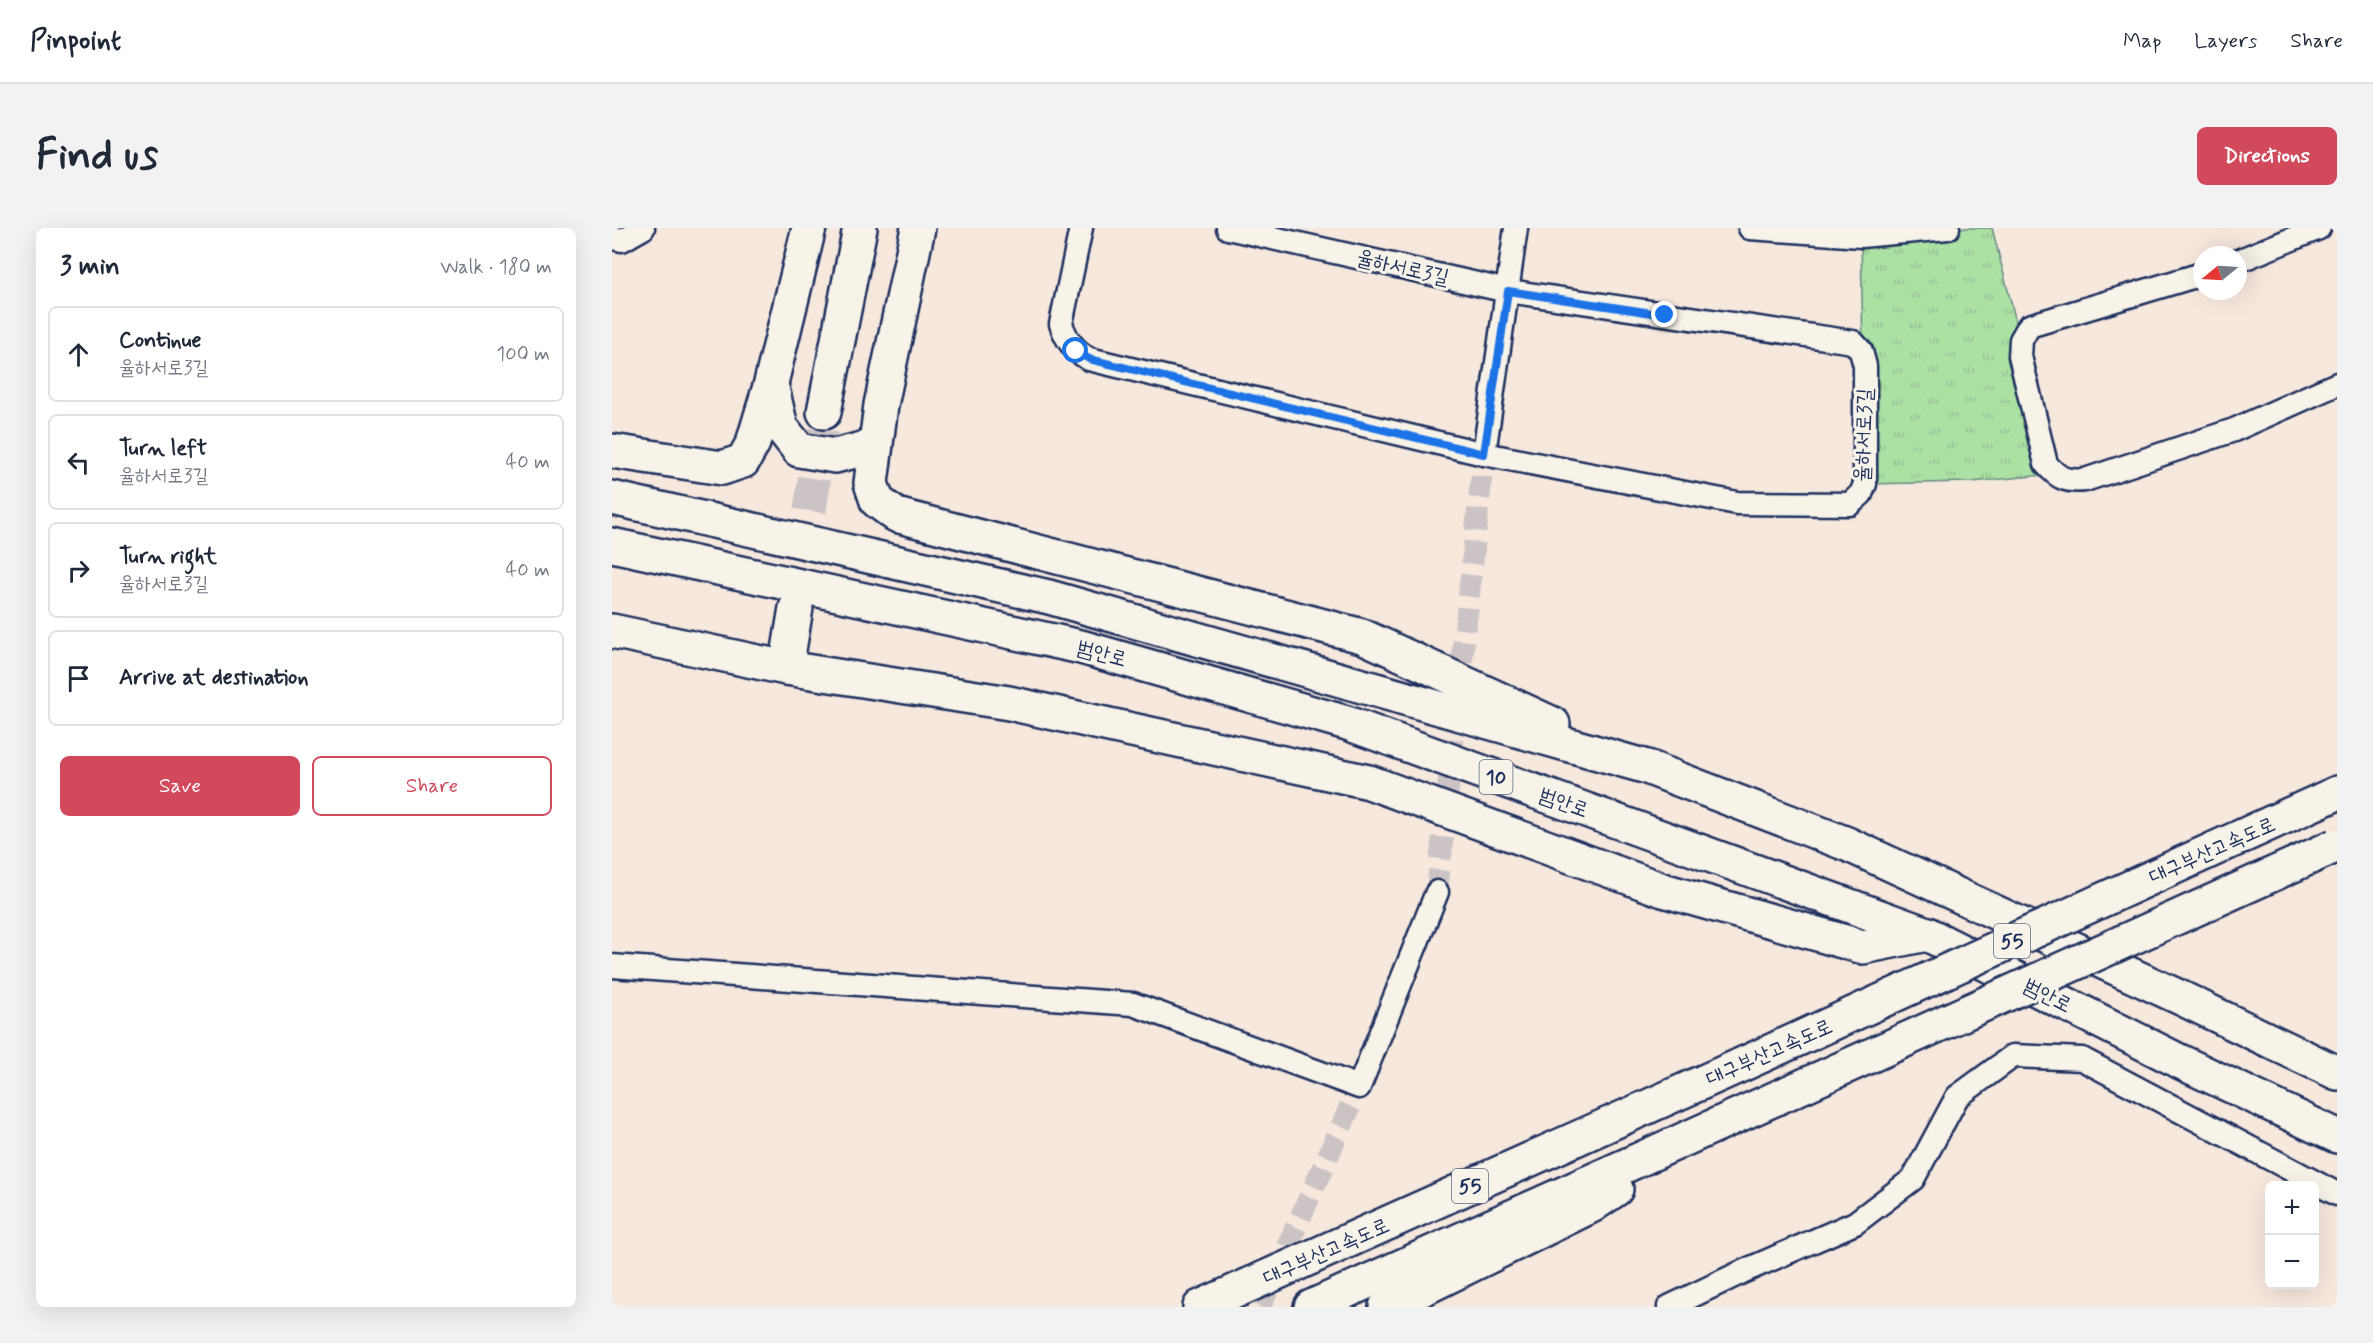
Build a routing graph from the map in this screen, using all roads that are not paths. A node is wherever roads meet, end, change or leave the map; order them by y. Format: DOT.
graph roads {
  1 [pos="643,228"];
  2 [pos="808,228"];
  3 [pos="861,228"];
  4 [pos="918,228"];
  5 [pos="1081,228"];
  6 [pos="1228,228"];
  7 [pos="1516,228"];
  8 [pos="1750,228"];
  9 [pos="1948,228"];
  10 [pos="2319,228"];
  11 [pos="612,238"];
  12 [pos="2247,257"];
  13 [pos="2193,277"];
  14 [pos="1508,291"];
  15 [pos="771,383"];
  16 [pos="2337,384"];
  17 [pos="824,412"];
  18 [pos="874,446"];
  19 [pos="612,450"];
  20 [pos="1484,454"];
  21 [pos="612,498"];
  22 [pos="612,545"];
  23 [pos="795,608"];
  24 [pos="612,631"];
  25 [pos="786,668"];
  26 [pos="1647,767"];
  27 [pos="2337,793"];
  28 [pos="2336,846"];
  29 [pos="1437,892"];
  30 [pos="1927,934"];
  31 [pos="612,966"];
  32 [pos="2337,1073"];
  33 [pos="1704,1131"];
  34 [pos="2337,1136"];
  35 [pos="2337,1194"];
  36 [pos="1200,1307"];
  37 [pos="1311,1307"];
  38 [pos="1386,1307"];
  39 [pos="1669,1307"];
  1 -- 11 [label="street"];
  2 -- 15 [label="highway"];
  3 -- 17 [label="highway"];
  4 -- 18 [label="highway"];
  5 -- 20 [label="street, 율하서로3길"];
  6 -- 14 [label="street, 율하서로3길"];
  7 -- 14 [label="street"];
  8 -- 9 [label="street"];
  10 -- 12 [label="street"];
  13 -- 16 [label="street"];
  14 -- 20 [label="street"];
  14 -- 20 [label="street, 율하서로3길"];
  15 -- 18 [label="highway"];
  15 -- 19 [label="highway"];
  18 -- 26 [label="highway"];
  21 -- 26 [label="highway, 범안로 / 10"];
  22 -- 30 [label="highway, 범안로 / 10"];
  23 -- 25 [label="highway"];
  24 -- 25 [label="highway"];
  25 -- 30 [label="highway"];
  26 -- 32 [label="highway, 범안로 / 10"];
  27 -- 36 [label="highway, 대구부산고속도로 / 55, bridge"];
  28 -- 33 [label="highway, 55, bridge"];
  29 -- 31 [label="street"];
  30 -- 34 [label="highway, 범안로 / 10"];
  33 -- 37 [label="highway, 55"];
  33 -- 38 [label="highway"];
  35 -- 39 [label="street"];
}
